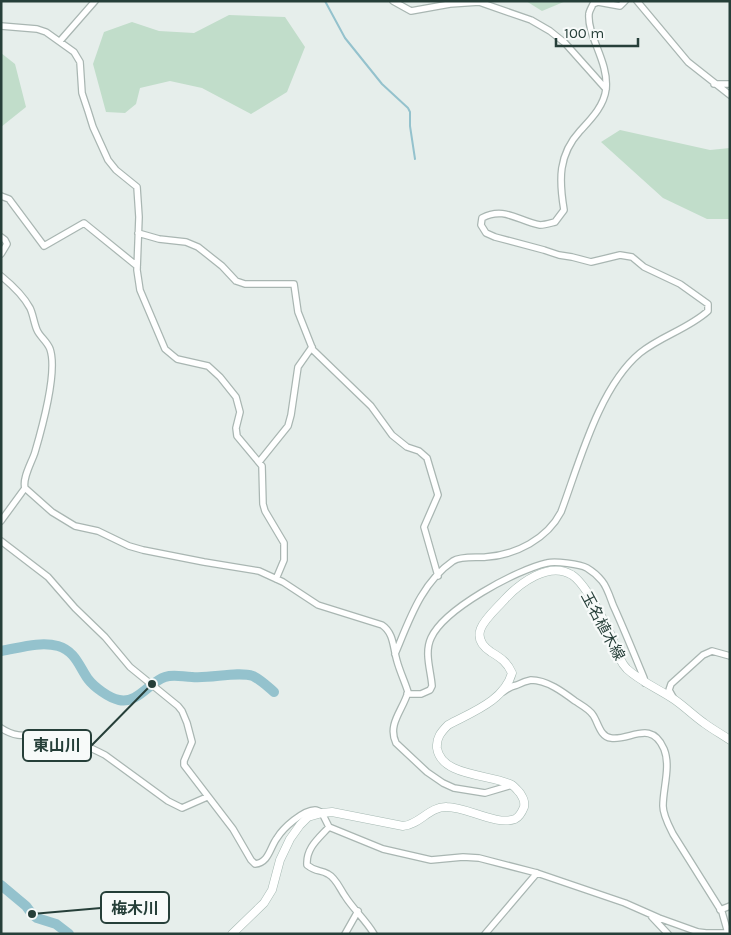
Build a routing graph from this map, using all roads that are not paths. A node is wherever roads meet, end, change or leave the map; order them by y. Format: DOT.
graph roads {
  1 [pos="95,1"];
  2 [pos="393,1"];
  3 [pos="625,1"];
  4 [pos="637,1"];
  5 [pos="1,26"];
  6 [pos="60,40"];
  7 [pos="714,84"];
  8 [pos="730,84"];
  9 [pos="606,89"];
  10 [pos="730,95"];
  11 [pos="1,196"];
  12 [pos="138,233"];
  13 [pos="1,237"];
  14 [pos="1,254"];
  15 [pos="137,266"];
  16 [pos="1,276"];
  17 [pos="312,347"];
  18 [pos="259,462"];
  19 [pos="25,488"];
  20 [pos="1,521"];
  21 [pos="1,541"];
  22 [pos="438,576"];
  23 [pos="276,579"];
  24 [pos="395,654"];
  25 [pos="730,656"];
  26 [pos="645,682"];
  27 [pos="407,694"];
  28 [pos="500,695"];
  29 [pos="674,699"];
  30 [pos="1,728"];
  31 [pos="730,740"];
  32 [pos="512,785"];
  33 [pos="207,797"];
  34 [pos="322,812"];
  35 [pos="329,828"];
  36 [pos="537,873"];
  37 [pos="730,906"];
  38 [pos="720,910"];
  39 [pos="358,911"];
  40 [pos="649,914"];
  41 [pos="729,933"];
  42 [pos="232,934"];
  43 [pos="345,934"];
  44 [pos="374,934"];
  45 [pos="485,934"];
  46 [pos="668,934"];
  1 -- 6 [label="street"];
  2 -- 9 [label="street"];
  3 -- 9 [label="street"];
  4 -- 7 [label="street"];
  5 -- 6 [label="street"];
  6 -- 12 [label="street"];
  7 -- 8 [label="street"];
  7 -- 10 [label="street"];
  9 -- 22 [label="street"];
  11 -- 15 [label="street"];
  12 -- 15 [label="street"];
  12 -- 17 [label="street"];
  13 -- 14 [label="street"];
  15 -- 18 [label="street"];
  16 -- 19 [label="street"];
  17 -- 18 [label="street"];
  17 -- 22 [label="street"];
  18 -- 23 [label="street"];
  19 -- 20 [label="street"];
  19 -- 23 [label="street"];
  21 -- 33 [label="street"];
  22 -- 24 [label="street"];
  23 -- 24 [label="street"];
  24 -- 27 [label="street"];
  25 -- 29 [label="street"];
  26 -- 27 [label="street"];
  26 -- 28 [label="main road, 玉名植木線"];
  26 -- 29 [label="main road, 玉名植木線"];
  27 -- 32 [label="street"];
  28 -- 32 [label="main road"];
  28 -- 38 [label="street"];
  29 -- 31 [label="main road, 玉名植木線"];
  30 -- 33 [label="street"];
  32 -- 34 [label="main road"];
  33 -- 34 [label="street"];
  34 -- 35 [label="street"];
  34 -- 42 [label="main road"];
  35 -- 36 [label="street"];
  35 -- 39 [label="street"];
  36 -- 40 [label="street"];
  36 -- 45 [label="street"];
  37 -- 38 [label="street"];
  38 -- 41 [label="street"];
  39 -- 43 [label="street"];
  39 -- 44 [label="street"];
  40 -- 41 [label="street"];
  40 -- 46 [label="street"];
}
